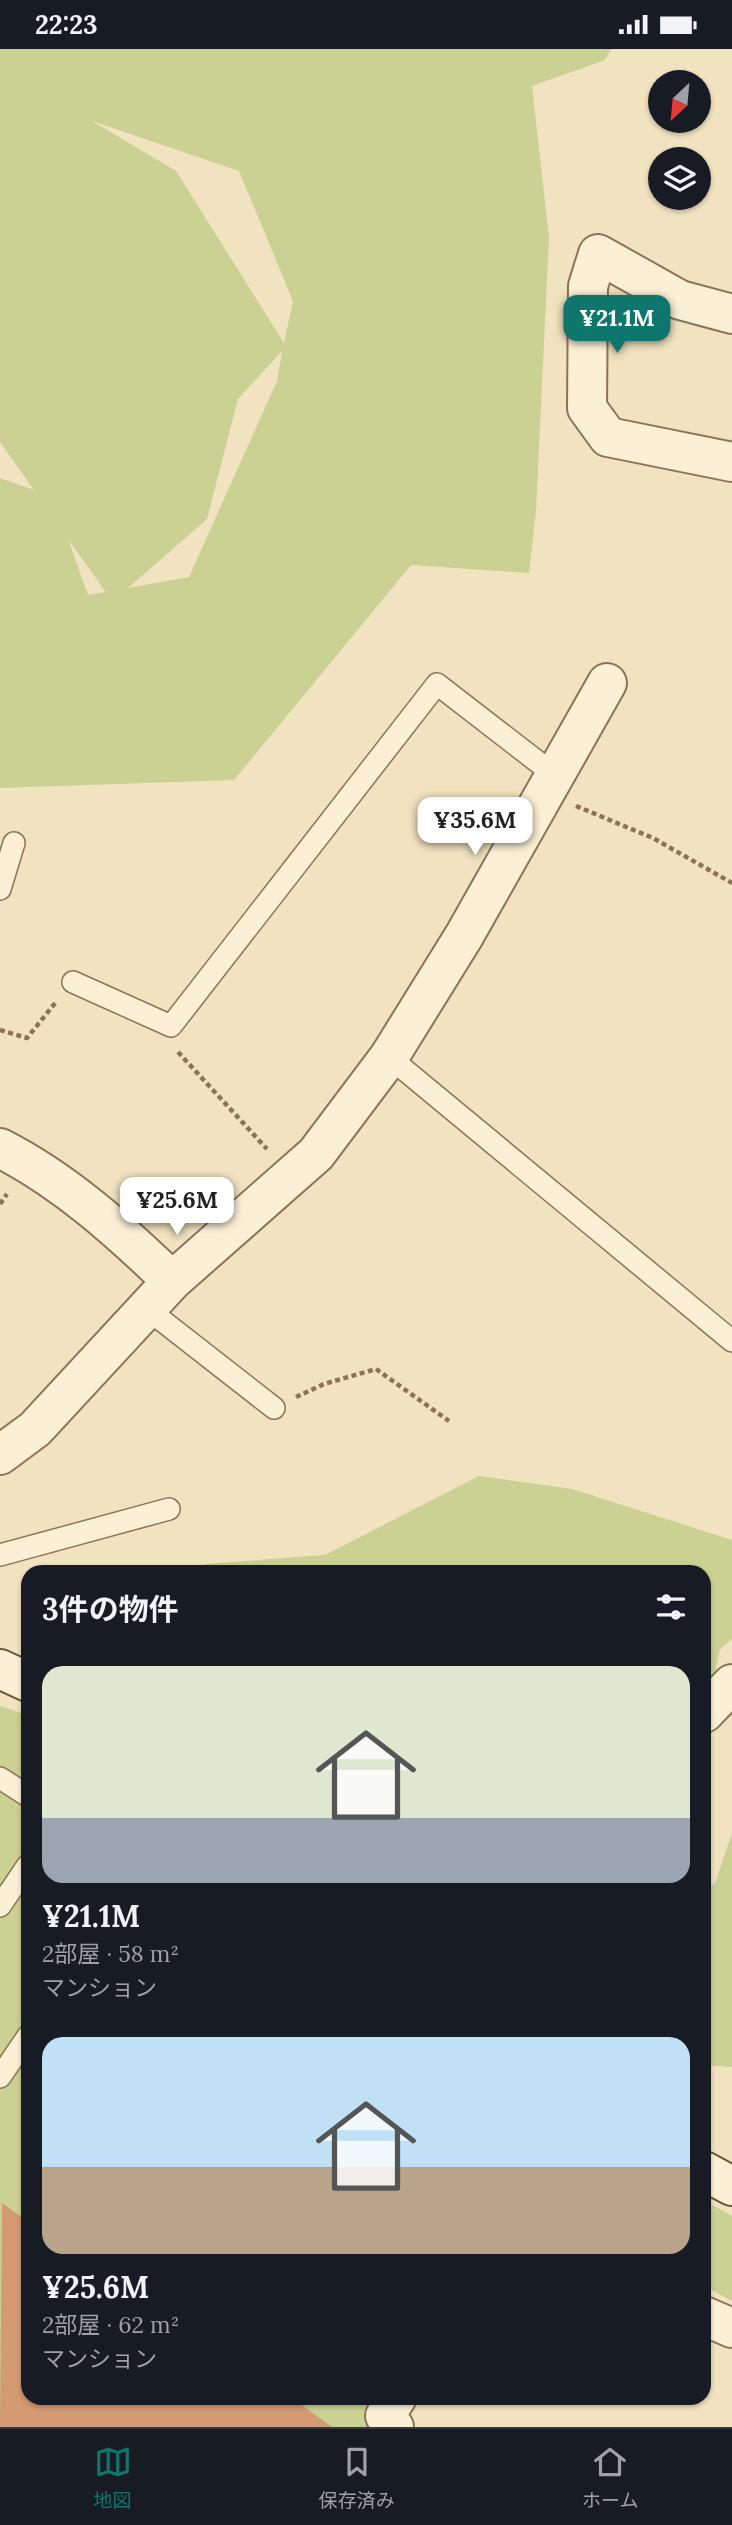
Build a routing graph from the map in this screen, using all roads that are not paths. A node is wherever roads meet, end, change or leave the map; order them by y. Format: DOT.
graph roads {
  1 [pos="732,314"];
  2 [pos="732,462"];
  3 [pos="607,683"];
  4 [pos="551,785"];
  5 [pos="14,843"];
  6 [pos="0,889"];
  7 [pos="72,982"];
  8 [pos="388,1057"];
  9 [pos="0,1148"];
  10 [pos="173,1281"];
  11 [pos="146,1308"];
  12 [pos="732,1341"];
  13 [pos="274,1408"];
  14 [pos="0,1455"];
  15 [pos="169,1509"];
  16 [pos="0,1555"];
  17 [pos="0,1669"];
  18 [pos="21,1679"];
  19 [pos="732,1684"];
  20 [pos="711,1706"];
  21 [pos="0,1779"];
  22 [pos="21,1791"];
  23 [pos="21,1875"];
  24 [pos="0,1906"];
  25 [pos="21,2046"];
  26 [pos="0,2077"];
  27 [pos="711,2175"];
  28 [pos="732,2186"];
  29 [pos="711,2319"];
  30 [pos="732,2328"];
  31 [pos="392,2405"];
  32 [pos="394,2427"];
  1 -- 2 [label="street"];
  3 -- 4 [label="street"];
  4 -- 7 [label="lane"];
  4 -- 8 [label="street"];
  5 -- 6 [label="lane"];
  8 -- 10 [label="street"];
  8 -- 12 [label="lane"];
  9 -- 10 [label="street"];
  10 -- 11 [label="street"];
  11 -- 13 [label="lane"];
  11 -- 14 [label="street"];
  15 -- 16 [label="lane"];
  17 -- 18 [label="street"];
  19 -- 20 [label="street"];
  21 -- 22 [label="lane"];
  23 -- 24 [label="lane"];
  25 -- 26 [label="lane"];
  27 -- 28 [label="street"];
  29 -- 30 [label="street"];
  31 -- 32 [label="street"];
}
